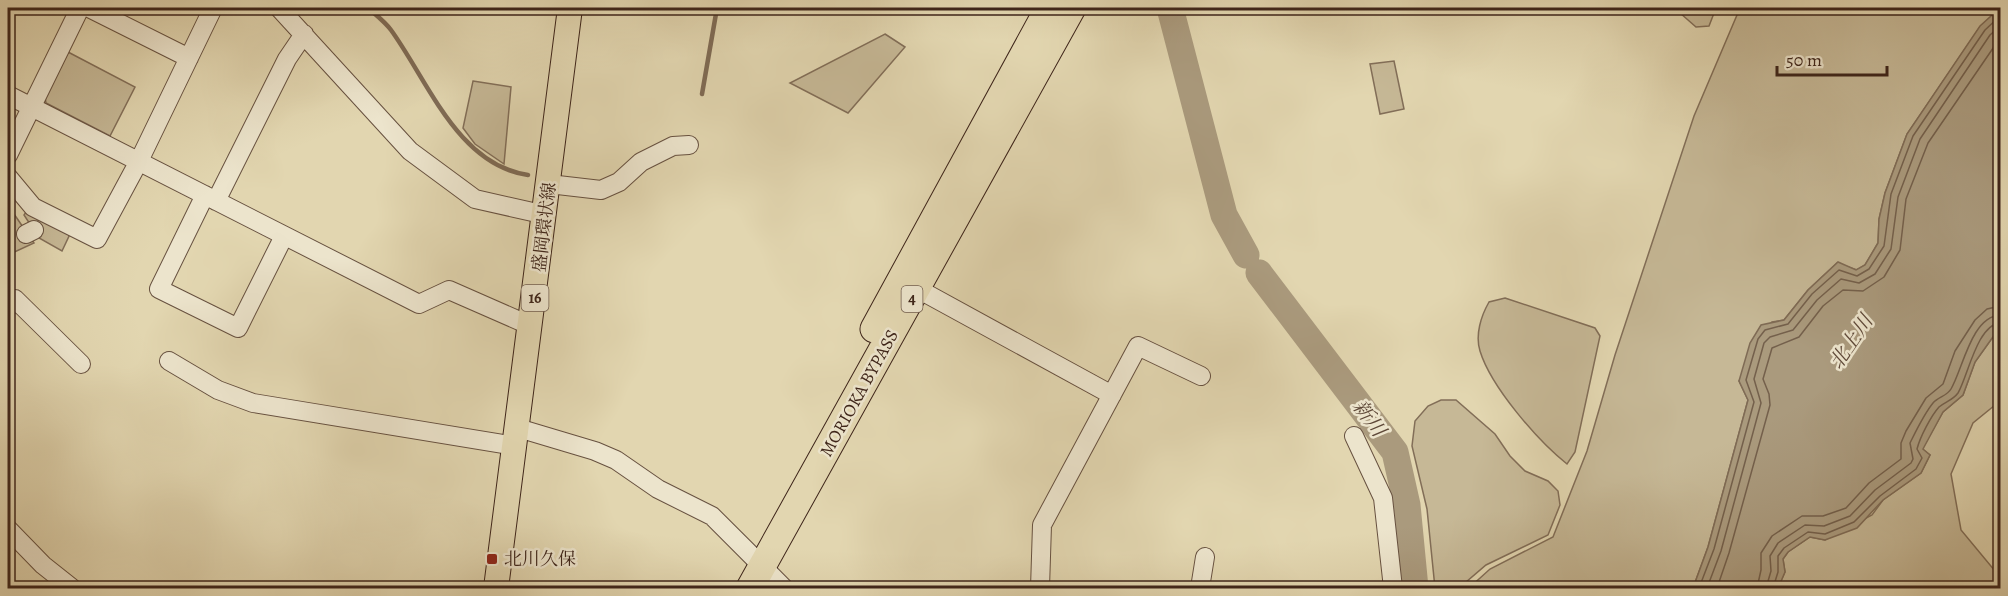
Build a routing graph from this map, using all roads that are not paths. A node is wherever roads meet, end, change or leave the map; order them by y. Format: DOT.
graph roads {
  1 [pos="80,8"];
  2 [pos="89,8"];
  3 [pos="213,8"];
  4 [pos="279,8"];
  5 [pos="570,8"];
  6 [pos="1049,8"];
  7 [pos="1072,8"];
  8 [pos="304,34"];
  9 [pos="189,57"];
  10 [pos="8,95"];
  11 [pos="32,107"];
  12 [pos="689,145"];
  13 [pos="8,155"];
  14 [pos="139,161"];
  15 [pos="8,177"];
  16 [pos="549,184"];
  17 [pos="210,198"];
  18 [pos="546,215"];
  19 [pos="285,236"];
  20 [pos="918,289"];
  21 [pos="8,307"];
  22 [pos="531,326"];
  23 [pos="169,361"];
  24 [pos="81,364"];
  25 [pos="1201,376"];
  26 [pos="1112,395"];
  27 [pos="522,435"];
  28 [pos="1354,436"];
  29 [pos="8,529"];
  30 [pos="1205,557"];
  31 [pos="752,563"];
  32 [pos="72,588"];
  33 [pos="496,588"];
  34 [pos="733,588"];
  35 [pos="784,588"];
  36 [pos="1040,588"];
  37 [pos="1200,588"];
  38 [pos="1393,588"];
  1 -- 11 [label="street"];
  2 -- 9 [label="street"];
  3 -- 9 [label="street"];
  4 -- 8 [label="street"];
  5 -- 16 [label="main road, 盛岡環状線 / 16"];
  6 -- 31 [label="highway, MORIOKA BYPASS / 4"];
  7 -- 20 [label="highway, MORIOKA BYPASS / 4"];
  8 -- 17 [label="street"];
  8 -- 18 [label="street"];
  9 -- 14 [label="street"];
  10 -- 11 [label="street"];
  11 -- 13 [label="street"];
  11 -- 14 [label="street"];
  12 -- 16 [label="street"];
  14 -- 15 [label="street"];
  14 -- 17 [label="street"];
  16 -- 18 [label="main road, 盛岡環状線 / 16"];
  17 -- 19 [label="street"];
  17 -- 19 [label="street"];
  18 -- 22 [label="main road, 盛岡環状線 / 16"];
  19 -- 22 [label="street"];
  20 -- 26 [label="street"];
  20 -- 31 [label="highway, MORIOKA BYPASS / 4"];
  21 -- 24 [label="street"];
  22 -- 27 [label="main road, 盛岡環状線 / 16"];
  23 -- 27 [label="street"];
  25 -- 26 [label="street"];
  26 -- 36 [label="street"];
  27 -- 31 [label="street"];
  27 -- 33 [label="main road, 盛岡環状線 / 16"];
  28 -- 38 [label="street"];
  29 -- 32 [label="street"];
  30 -- 37 [label="street"];
  31 -- 34 [label="highway, MORIOKA BYPASS / 4"];
  31 -- 35 [label="street"];
}
